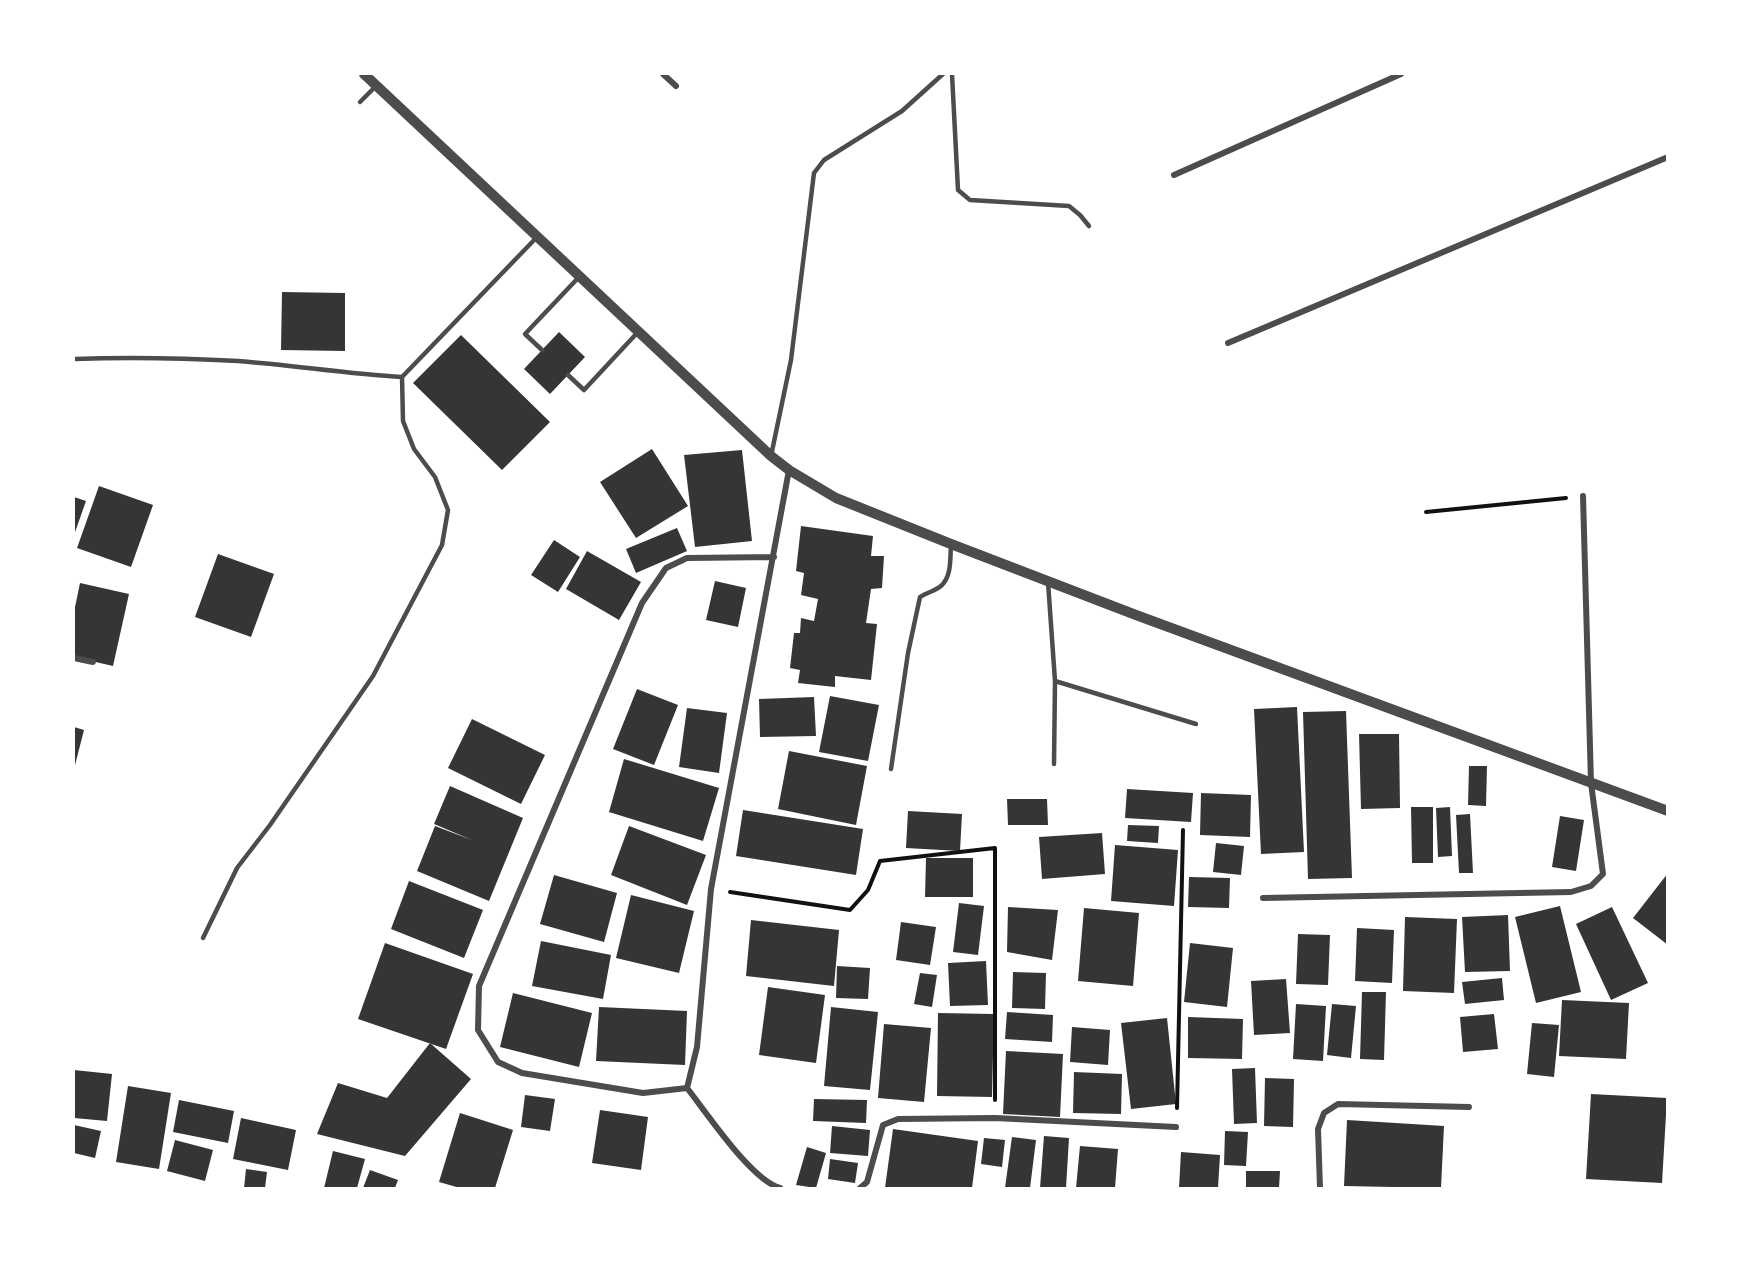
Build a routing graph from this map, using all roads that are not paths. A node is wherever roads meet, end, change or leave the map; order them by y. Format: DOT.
graph roads {
  1 [pos="364,74"];
  2 [pos="663,74"];
  3 [pos="943,74"];
  4 [pos="952,74"];
  5 [pos="1401,74"];
  6 [pos="376,86"];
  7 [pos="676,86"];
  8 [pos="360,102"];
  9 [pos="1668,157"];
  10 [pos="1174,175"];
  11 [pos="1089,226"];
  12 [pos="537,237"];
  13 [pos="579,277"];
  14 [pos="639,332"];
  15 [pos="1228,343"];
  16 [pos="542,350"];
  17 [pos="74,359"];
  18 [pos="568,375"];
  19 [pos="402,377"];
  20 [pos="771,456"];
  21 [pos="789,470"];
  22 [pos="1583,496"];
  23 [pos="951,544"];
  24 [pos="774,557"];
  25 [pos="1048,582"];
  26 [pos="74,658"];
  27 [pos="93,662"];
  28 [pos="1055,681"];
  29 [pos="1196,724"];
  30 [pos="1054,764"];
  31 [pos="891,769"];
  32 [pos="1591,783"];
  33 [pos="1668,811"];
  34 [pos="1263,898"];
  35 [pos="203,938"];
  36 [pos="687,1088"];
  37 [pos="1469,1107"];
  38 [pos="1176,1127"];
  39 [pos="780,1188"];
  40 [pos="860,1188"];
  41 [pos="1320,1188"];
  1 -- 6 [label="street"];
  2 -- 7 [label="street"];
  3 -- 20 [label="lane"];
  4 -- 11 [label="lane"];
  5 -- 10 [label="street"];
  6 -- 8 [label="lane"];
  6 -- 12 [label="street"];
  9 -- 15 [label="street"];
  12 -- 13 [label="street"];
  12 -- 19 [label="lane"];
  13 -- 14 [label="street"];
  13 -- 16 [label="lane"];
  14 -- 18 [label="lane"];
  14 -- 20 [label="street"];
  17 -- 19 [label="lane"];
  19 -- 35 [label="lane"];
  20 -- 21 [label="street"];
  21 -- 23 [label="street"];
  21 -- 24 [label="street"];
  22 -- 32 [label="street"];
  23 -- 25 [label="street"];
  23 -- 31 [label="lane"];
  24 -- 36 [label="street"];
  24 -- 36 [label="street"];
  25 -- 28 [label="lane"];
  25 -- 32 [label="street"];
  26 -- 27 [label="street"];
  28 -- 29 [label="lane"];
  28 -- 30 [label="lane"];
  32 -- 33 [label="street"];
  32 -- 34 [label="street"];
  36 -- 39 [label="street"];
  37 -- 41 [label="street"];
  38 -- 40 [label="street"];
}
